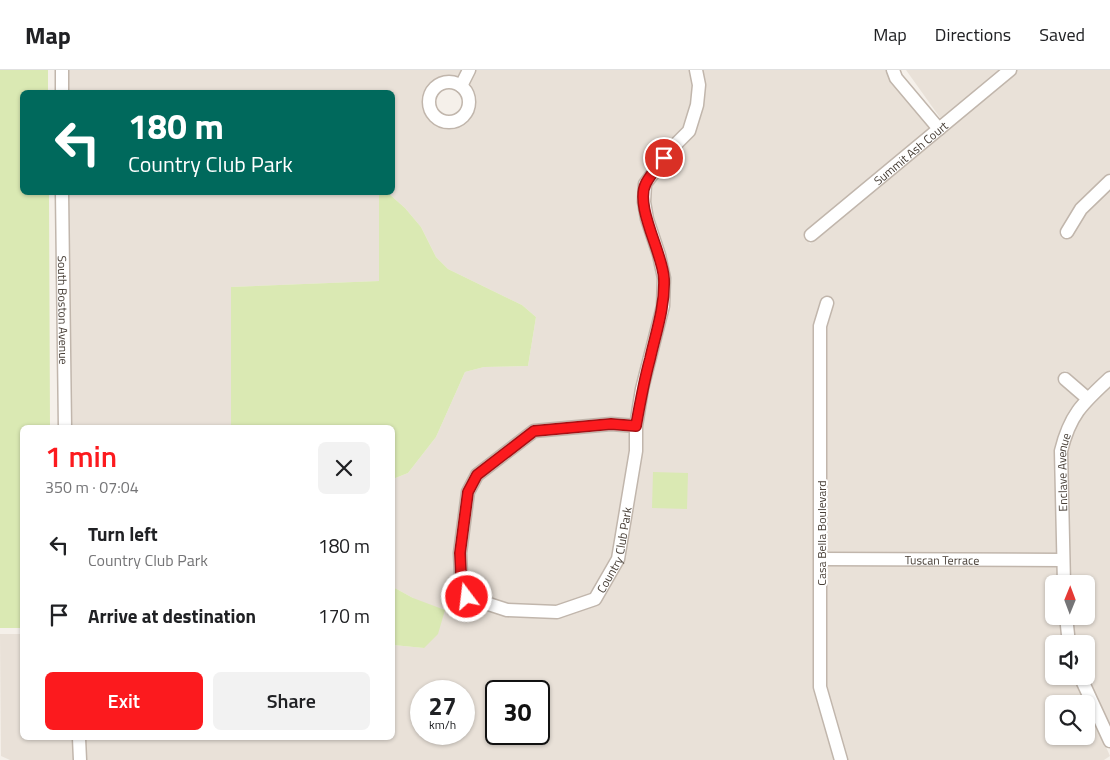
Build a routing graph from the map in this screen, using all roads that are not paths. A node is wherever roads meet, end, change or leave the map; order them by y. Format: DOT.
graph roads {
  1 [pos="62,70"];
  2 [pos="469,70"];
  3 [pos="696,70"];
  4 [pos="893,70"];
  5 [pos="1010,70"];
  6 [pos="461,86"];
  7 [pos="62,90"];
  8 [pos="939,129"];
  9 [pos="1110,181"];
  10 [pos="62,195"];
  11 [pos="1067,232"];
  12 [pos="811,235"];
  13 [pos="827,304"];
  14 [pos="1110,378"];
  15 [pos="1066,379"];
  16 [pos="1087,398"];
  17 [pos="65,425"];
  18 [pos="636,426"];
  19 [pos="821,559"];
  20 [pos="1063,560"];
  21 [pos="1064,575"];
  22 [pos="1084,685"];
  23 [pos="79,740"];
  24 [pos="1110,741"];
  25 [pos="80,760"];
  26 [pos="841,760"];
  1 -- 7 [label="street"];
  2 -- 6 [label="street"];
  3 -- 18 [label="street, Country Club Park"];
  4 -- 8 [label="street"];
  5 -- 8 [label="street, Summit Ash Court"];
  8 -- 12 [label="street, Summit Ash Court"];
  9 -- 11 [label="street"];
  10 -- 17 [label="street, South Boston Avenue"];
  13 -- 19 [label="street, Casa Bella Boulevard"];
  14 -- 16 [label="street, Enclave Avenue"];
  15 -- 16 [label="street"];
  16 -- 20 [label="street, Enclave Avenue"];
  18 -- 18 [label="street, Country Club Park"];
  19 -- 20 [label="street, Tuscan Terrace"];
  19 -- 26 [label="street, Casa Bella Boulevard"];
  20 -- 21 [label="street, Enclave Avenue"];
  22 -- 24 [label="street"];
  23 -- 25 [label="street"];
}
